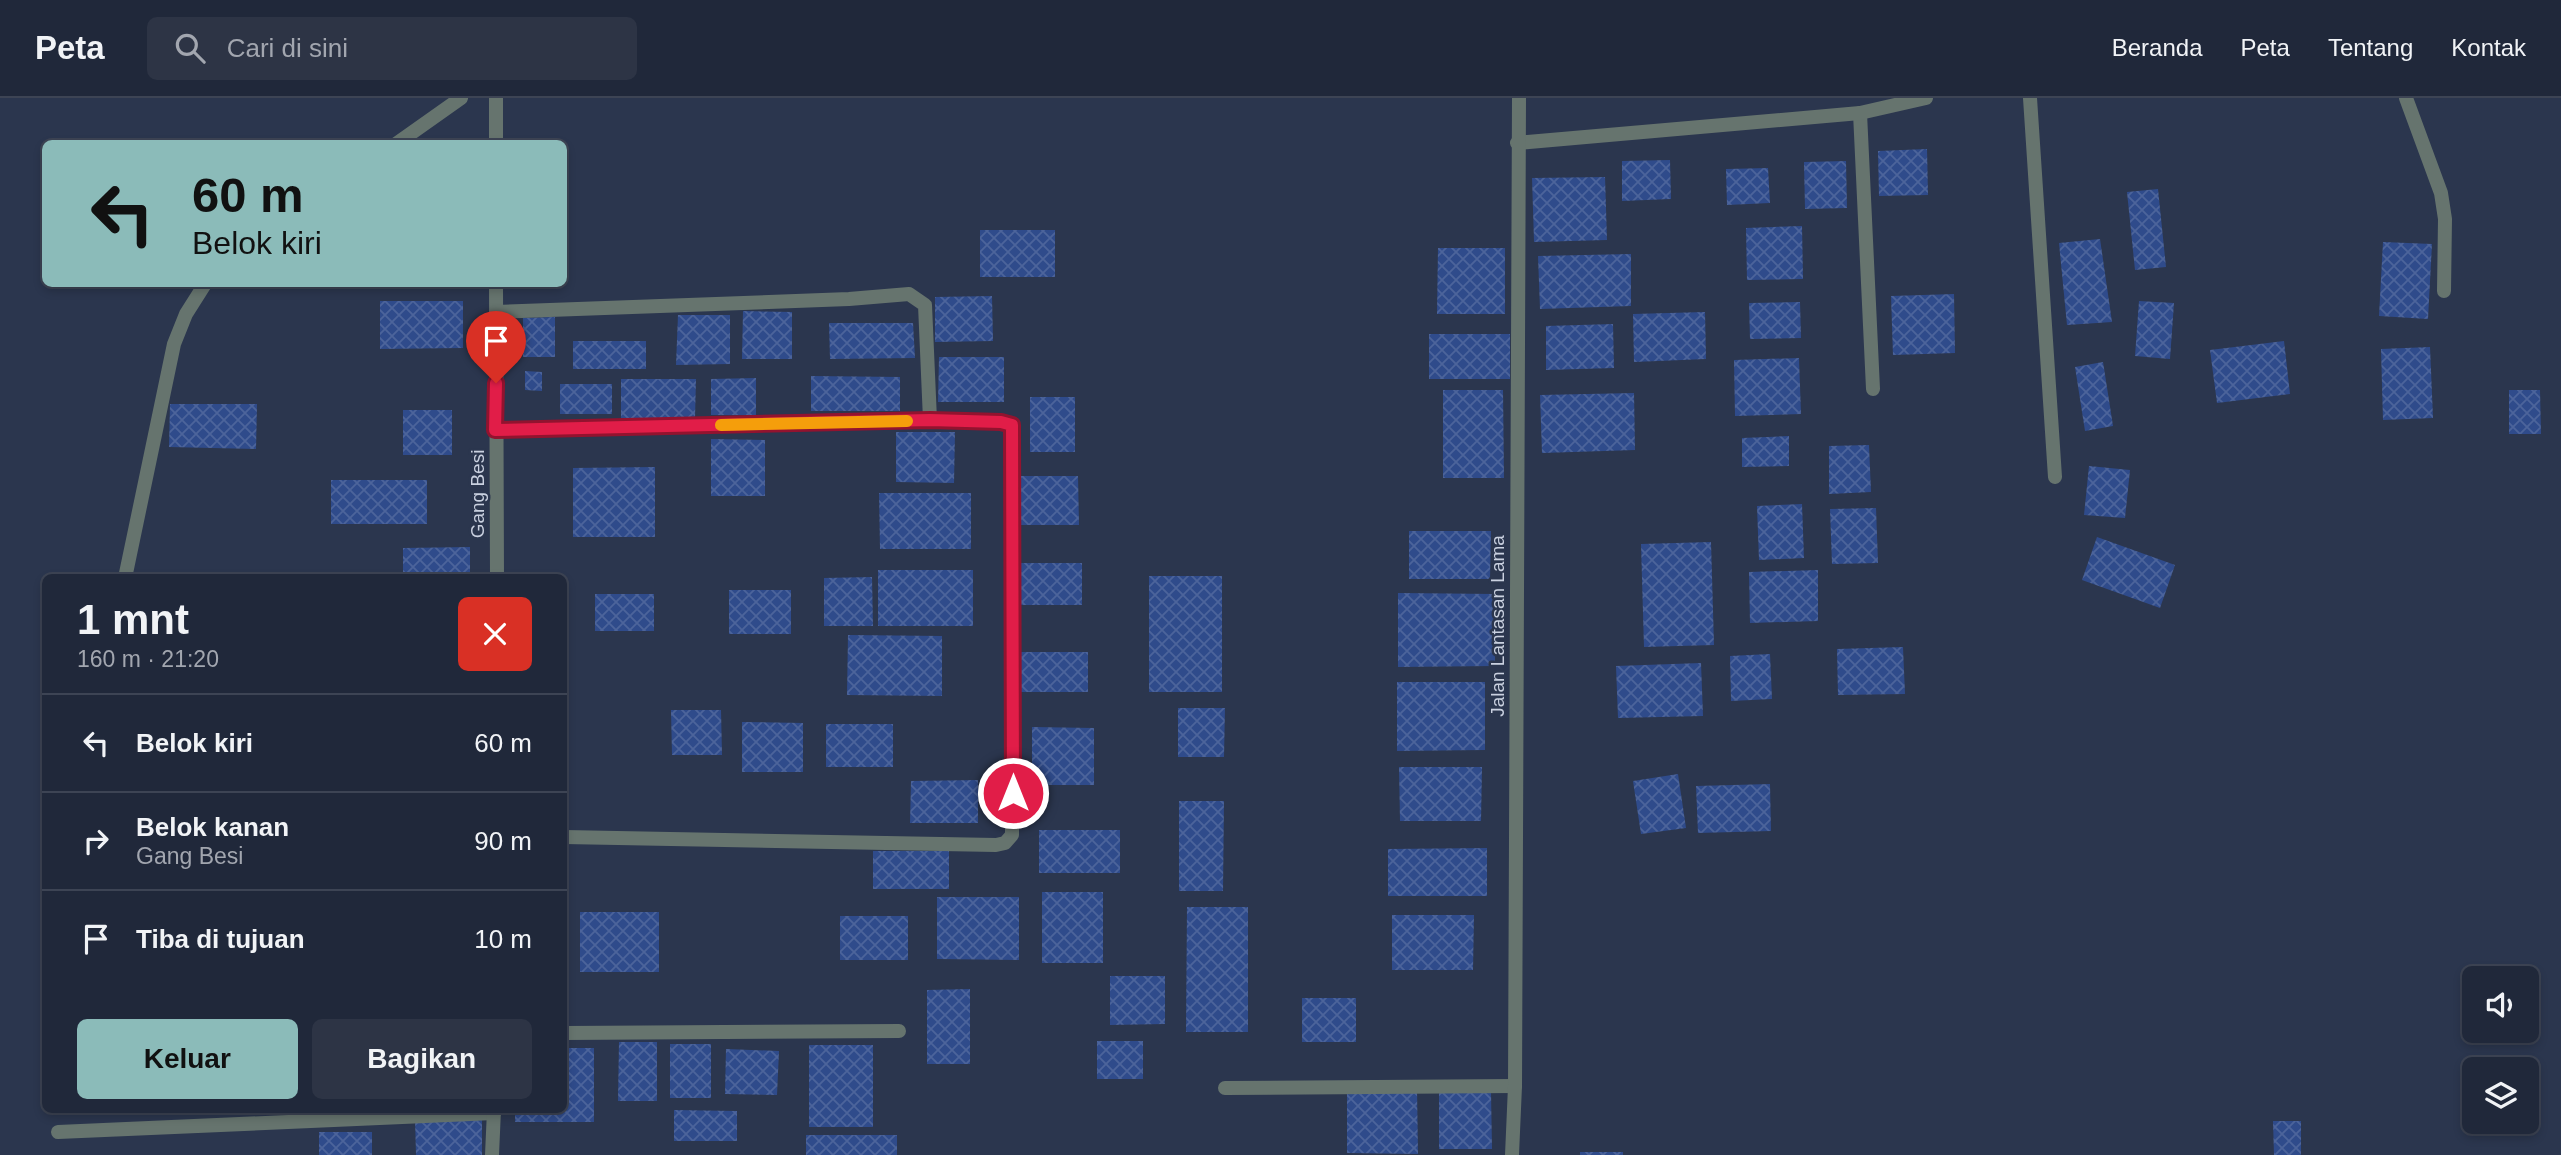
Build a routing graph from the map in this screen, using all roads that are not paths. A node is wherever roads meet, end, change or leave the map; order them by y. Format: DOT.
graph roads {
  1 [pos="461,98"];
  2 [pos="496,98"];
  3 [pos="1519,98"];
  4 [pos="1926,98"];
  5 [pos="2029,98"];
  6 [pos="2406,98"];
  7 [pos="1860,113"];
  8 [pos="402,140"];
  9 [pos="496,140"];
  10 [pos="1517,143"];
  11 [pos="203,287"];
  12 [pos="496,287"];
  13 [pos="2444,291"];
  14 [pos="496,312"];
  15 [pos="1873,389"];
  16 [pos="930,420"];
  17 [pos="495,430"];
  18 [pos="2055,477"];
  19 [pos="126,574"];
  20 [pos="497,574"];
  21 [pos="567,837"];
  22 [pos="899,1031"];
  23 [pos="567,1033"];
  24 [pos="1515,1086"];
  25 [pos="1225,1088"];
  26 [pos="452,1113"];
  27 [pos="494,1113"];
  28 [pos="58,1132"];
  29 [pos="492,1155"];
  30 [pos="1512,1155"];
  1 -- 8 [label="street"];
  2 -- 9 [label="street"];
  3 -- 10 [label="street, Jalan Lantasan Lama"];
  4 -- 7 [label="street"];
  5 -- 18 [label="street"];
  6 -- 13 [label="street"];
  7 -- 10 [label="street"];
  7 -- 15 [label="street"];
  10 -- 24 [label="street, Jalan Lantasan Lama"];
  11 -- 19 [label="street"];
  12 -- 14 [label="street, Gang Besi"];
  14 -- 16 [label="street"];
  14 -- 17 [label="street, Gang Besi"];
  16 -- 17 [label="street"];
  16 -- 21 [label="street"];
  17 -- 20 [label="street, Gang Besi"];
  22 -- 23 [label="street"];
  24 -- 25 [label="street"];
  24 -- 30 [label="street, Jalan Lantasan Lama"];
  26 -- 28 [label="street"];
  27 -- 29 [label="street"];
}
